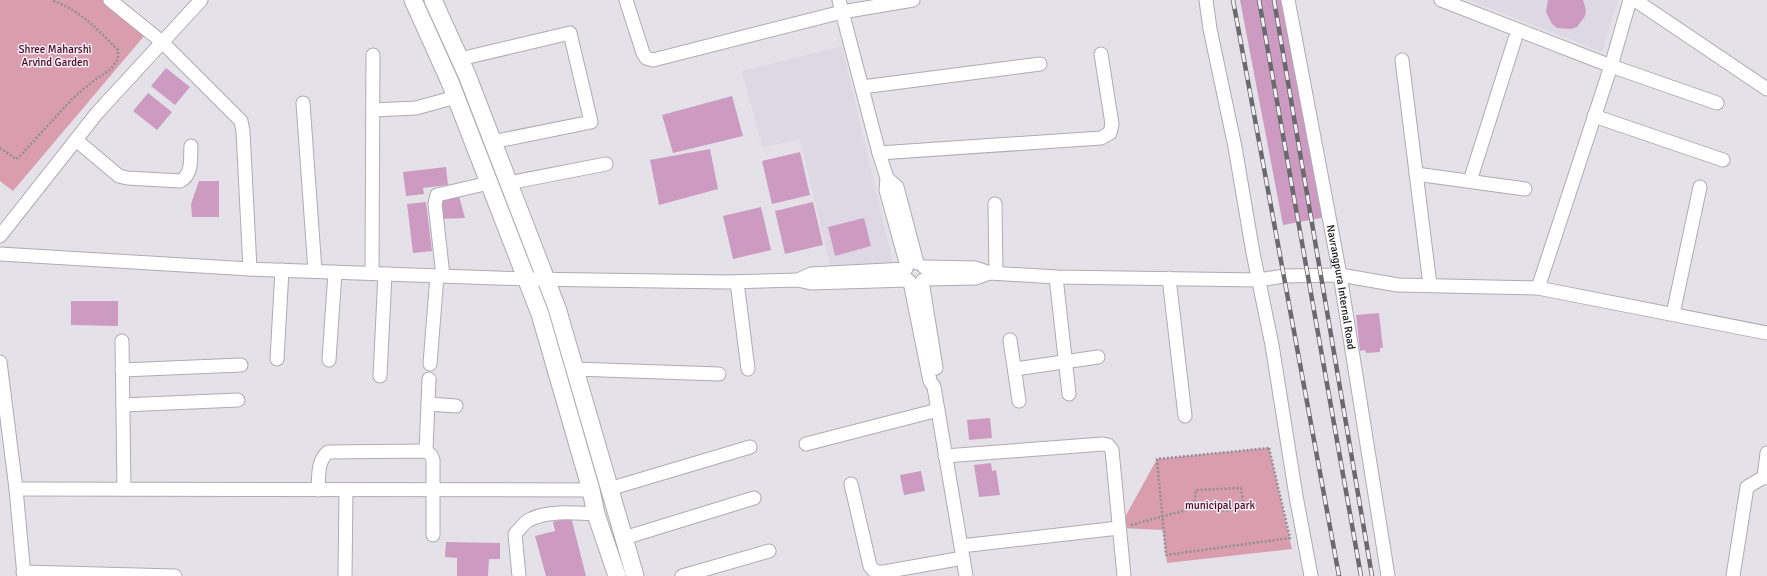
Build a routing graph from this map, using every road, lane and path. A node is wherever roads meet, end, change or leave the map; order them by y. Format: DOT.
graph roads {
  1 [pos="51,0"];
  2 [pos="110,0"];
  3 [pos="201,0"];
  4 [pos="413,0"];
  5 [pos="433,0"];
  6 [pos="626,0"];
  7 [pos="913,0"];
  8 [pos="1206,0"];
  9 [pos="1288,0"];
  10 [pos="1442,0"];
  11 [pos="1630,0"];
  12 [pos="1636,0"];
  13 [pos="841,6"];
  14 [pos="1515,39"];
  15 [pos="162,42"];
  16 [pos="1101,54"];
  17 [pos="373,55"];
  18 [pos="460,59"];
  19 [pos="1402,60"];
  20 [pos="1040,64"];
  21 [pos="1611,66"];
  22 [pos="862,87"];
  23 [pos="1767,89"];
  24 [pos="456,97"];
  25 [pos="303,103"];
  26 [pos="1717,103"];
  27 [pos="373,110"];
  28 [pos="1594,116"];
  29 [pos="76,140"];
  30 [pos="492,142"];
  31 [pos="191,146"];
  32 [pos="0,148"];
  33 [pos="879,153"];
  34 [pos="1723,160"];
  35 [pos="606,164"];
  36 [pos="1416,174"];
  37 [pos="1470,181"];
  38 [pos="488,183"];
  39 [pos="508,183"];
  40 [pos="1700,187"];
  41 [pos="1525,189"];
  42 [pos="995,204"];
  43 [pos="0,236"];
  44 [pos="0,254"];
  45 [pos="250,269"];
  46 [pos="282,270"];
  47 [pos="315,271"];
  48 [pos="335,272"];
  49 [pos="372,273"];
  50 [pos="915,273"];
  51 [pos="993,273"];
  52 [pos="385,274"];
  53 [pos="1340,275"];
  54 [pos="440,276"];
  55 [pos="1056,277"];
  56 [pos="1169,278"];
  57 [pos="526,279"];
  58 [pos="545,279"];
  59 [pos="1259,280"];
  60 [pos="737,282"];
  61 [pos="1430,285"];
  62 [pos="1538,288"];
  63 [pos="1673,314"];
  64 [pos="1767,333"];
  65 [pos="1010,340"];
  66 [pos="122,341"];
  67 [pos="1098,357"];
  68 [pos="277,359"];
  69 [pos="329,360"];
  70 [pos="0,362"];
  71 [pos="1065,362"];
  72 [pos="430,364"];
  73 [pos="240,365"];
  74 [pos="748,368"];
  75 [pos="574,369"];
  76 [pos="122,370"];
  77 [pos="1015,370"];
  78 [pos="719,374"];
  79 [pos="380,376"];
  80 [pos="429,379"];
  81 [pos="1069,394"];
  82 [pos="238,400"];
  83 [pos="1019,401"];
  84 [pos="428,404"];
  85 [pos="122,406"];
  86 [pos="456,406"];
  87 [pos="938,410"];
  88 [pos="1185,416"];
  89 [pos="806,444"];
  90 [pos="750,447"];
  91 [pos="426,450"];
  92 [pos="1767,453"];
  93 [pos="945,456"];
  94 [pos="6,464"];
  95 [pos="1765,478"];
  96 [pos="851,484"];
  97 [pos="16,489"];
  98 [pos="124,489"];
  99 [pos="610,489"];
  100 [pos="318,490"];
  101 [pos="346,490"];
  102 [pos="433,490"];
  103 [pos="591,490"];
  104 [pos="754,498"];
  105 [pos="1194,508"];
  106 [pos="596,514"];
  107 [pos="1119,528"];
  108 [pos="1164,530"];
  109 [pos="433,535"];
  110 [pos="624,538"];
  111 [pos="769,551"];
  112 [pos="962,552"];
  113 [pos="23,574"];
  114 [pos="127,575"];
  115 [pos="175,576"];
  116 [pos="345,576"];
  117 [pos="519,576"];
  118 [pos="617,576"];
  119 [pos="635,576"];
  120 [pos="682,576"];
  121 [pos="966,576"];
  122 [pos="1124,576"];
  123 [pos="1311,576"];
  124 [pos="1388,576"];
  125 [pos="1733,576"];
  1 -- 32 [label="path"];
  2 -- 15 [label="street"];
  3 -- 15 [label="street"];
  4 -- 24 [label="main road"];
  5 -- 18 [label="main road"];
  6 -- 13 [label="street"];
  7 -- 13 [label="street"];
  8 -- 59 [label="street"];
  9 -- 53 [label="street, Navrangpura Internal Road"];
  10 -- 21 [label="street"];
  11 -- 21 [label="street"];
  12 -- 23 [label="street"];
  13 -- 22 [label="street"];
  14 -- 37 [label="street"];
  15 -- 29 [label="street"];
  15 -- 45 [label="street"];
  16 -- 33 [label="street"];
  17 -- 27 [label="street"];
  18 -- 30 [label="main road"];
  18 -- 30 [label="street"];
  19 -- 36 [label="street"];
  20 -- 22 [label="street"];
  21 -- 26 [label="street"];
  21 -- 28 [label="street"];
  22 -- 33 [label="street"];
  24 -- 27 [label="street"];
  24 -- 38 [label="main road"];
  25 -- 47 [label="street"];
  27 -- 49 [label="street"];
  28 -- 34 [label="street"];
  28 -- 62 [label="street"];
  29 -- 31 [label="street"];
  29 -- 43 [label="street"];
  30 -- 39 [label="main road"];
  33 -- 50 [label="street"];
  35 -- 39 [label="street"];
  36 -- 37 [label="street"];
  36 -- 61 [label="street"];
  37 -- 41 [label="street"];
  38 -- 54 [label="street"];
  38 -- 57 [label="main road"];
  39 -- 58 [label="main road"];
  40 -- 63 [label="street"];
  42 -- 51 [label="street"];
  44 -- 45 [label="street"];
  45 -- 46 [label="street"];
  46 -- 47 [label="street"];
  46 -- 68 [label="street"];
  47 -- 48 [label="street"];
  48 -- 49 [label="street"];
  48 -- 69 [label="street"];
  49 -- 52 [label="street"];
  50 -- 51 [label="street"];
  50 -- 60 [label="street"];
  50 -- 87 [label="street"];
  51 -- 55 [label="street"];
  52 -- 54 [label="street"];
  52 -- 79 [label="street"];
  53 -- 59 [label="street"];
  53 -- 61 [label="street"];
  53 -- 124 [label="street, Navrangpura Internal Road"];
  54 -- 57 [label="street"];
  54 -- 72 [label="street"];
  55 -- 56 [label="street"];
  55 -- 71 [label="street"];
  56 -- 59 [label="street"];
  56 -- 88 [label="street"];
  57 -- 58 [label="street"];
  57 -- 103 [label="main road"];
  58 -- 60 [label="street"];
  58 -- 75 [label="main road"];
  59 -- 123 [label="street"];
  60 -- 74 [label="street"];
  61 -- 62 [label="street"];
  62 -- 63 [label="street"];
  63 -- 64 [label="street"];
  65 -- 77 [label="street"];
  66 -- 76 [label="street"];
  67 -- 71 [label="street"];
  70 -- 94 [label="street"];
  71 -- 77 [label="street"];
  71 -- 81 [label="street"];
  73 -- 76 [label="street"];
  75 -- 78 [label="street"];
  75 -- 99 [label="main road"];
  76 -- 85 [label="street"];
  77 -- 83 [label="street"];
  80 -- 84 [label="street"];
  82 -- 85 [label="street"];
  84 -- 86 [label="street"];
  84 -- 91 [label="street"];
  85 -- 98 [label="street"];
  87 -- 89 [label="street"];
  87 -- 93 [label="street"];
  90 -- 99 [label="street"];
  91 -- 100 [label="street"];
  91 -- 102 [label="street"];
  92 -- 95 [label="street"];
  93 -- 107 [label="street"];
  93 -- 112 [label="street"];
  94 -- 97 [label="street"];
  95 -- 125 [label="street"];
  96 -- 112 [label="street"];
  97 -- 98 [label="street"];
  97 -- 113 [label="street"];
  98 -- 100 [label="street"];
  99 -- 110 [label="main road"];
  100 -- 101 [label="street"];
  101 -- 102 [label="street"];
  101 -- 116 [label="street"];
  102 -- 103 [label="street"];
  102 -- 109 [label="street"];
  103 -- 106 [label="main road"];
  104 -- 110 [label="street"];
  105 -- 105 [label="path"];
  105 -- 107 [label="path"];
  106 -- 117 [label="street"];
  106 -- 118 [label="main road"];
  107 -- 112 [label="street"];
  107 -- 122 [label="street"];
  108 -- 108 [label="path"];
  110 -- 119 [label="main road"];
  111 -- 120 [label="street"];
  112 -- 121 [label="street"];
  113 -- 114 [label="street"];
  114 -- 115 [label="street"];
}
